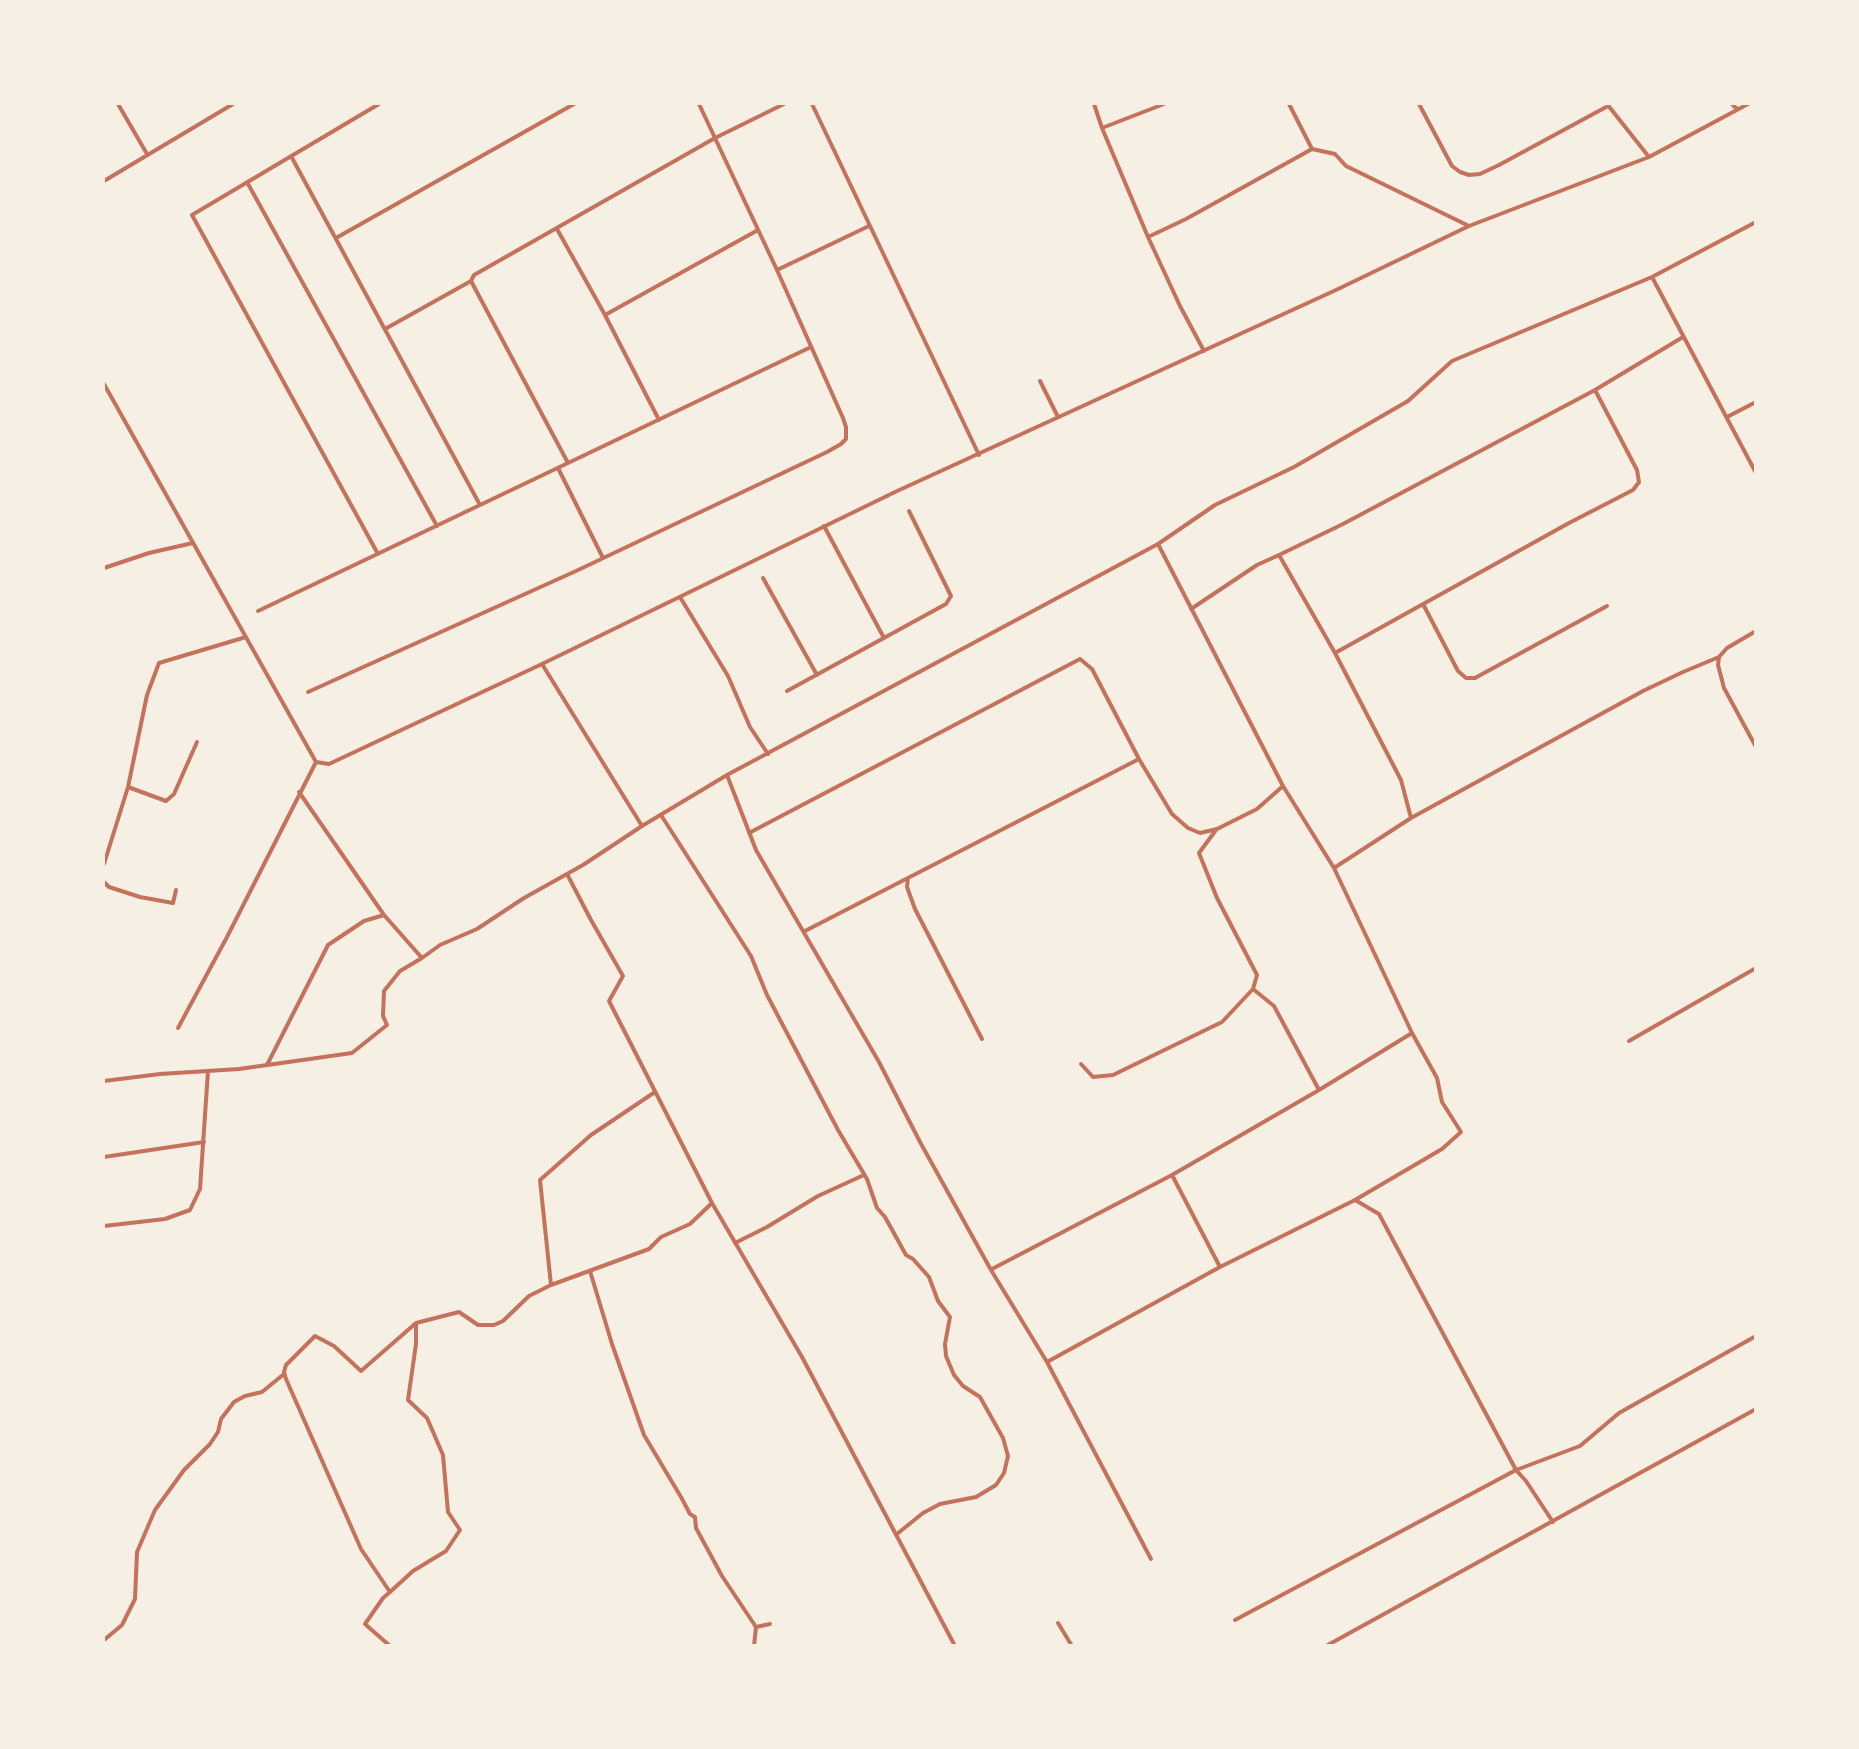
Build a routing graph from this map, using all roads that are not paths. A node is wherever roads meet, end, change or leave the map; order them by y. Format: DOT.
graph roads {
  1 [pos="118,104"];
  2 [pos="233,104"];
  3 [pos="379,104"];
  4 [pos="574,104"];
  5 [pos="699,104"];
  6 [pos="784,104"];
  7 [pos="812,104"];
  8 [pos="1094,104"];
  9 [pos="1164,104"];
  10 [pos="1289,104"];
  11 [pos="1419,104"];
  12 [pos="1732,104"];
  13 [pos="1748,104"];
  14 [pos="1608,105"];
  15 [pos="1737,110"];
  16 [pos="1102,128"];
  17 [pos="715,138"];
  18 [pos="1312,148"];
  19 [pos="147,154"];
  20 [pos="291,156"];
  21 [pos="1649,157"];
  22 [pos="104,180"];
  23 [pos="247,182"];
  24 [pos="1755,222"];
  25 [pos="869,226"];
  26 [pos="1469,226"];
  27 [pos="557,229"];
  28 [pos="758,230"];
  29 [pos="1148,237"];
  30 [pos="336,238"];
  31 [pos="777,270"];
  32 [pos="1652,277"];
  33 [pos="471,281"];
  34 [pos="605,315"];
  35 [pos="385,329"];
  36 [pos="1683,337"];
  37 [pos="811,347"];
  38 [pos="1204,351"];
  39 [pos="1040,381"];
  40 [pos="104,384"];
  41 [pos="1595,390"];
  42 [pos="1755,402"];
  43 [pos="1058,417"];
  44 [pos="1727,417"];
  45 [pos="659,420"];
  46 [pos="979,455"];
  47 [pos="568,463"];
  48 [pos="558,468"];
  49 [pos="1755,473"];
  50 [pos="480,505"];
  51 [pos="909,511"];
  52 [pos="437,526"];
  53 [pos="824,526"];
  54 [pos="193,543"];
  55 [pos="1158,544"];
  56 [pos="378,554"];
  57 [pos="1280,555"];
  58 [pos="603,558"];
  59 [pos="104,568"];
  60 [pos="763,578"];
  61 [pos="680,597"];
  62 [pos="1423,603"];
  63 [pos="1607,606"];
  64 [pos="1191,609"];
  65 [pos="258,611"];
  66 [pos="1755,632"];
  67 [pos="246,637"];
  68 [pos="885,638"];
  69 [pos="1335,652"];
  70 [pos="1719,657"];
  71 [pos="542,664"];
  72 [pos="817,675"];
  73 [pos="787,691"];
  74 [pos="308,692"];
  75 [pos="197,742"];
  76 [pos="1755,747"];
  77 [pos="768,754"];
  78 [pos="1139,759"];
  79 [pos="316,762"];
  80 [pos="727,776"];
  81 [pos="1283,786"];
  82 [pos="128,787"];
  83 [pos="300,792"];
  84 [pos="661,815"];
  85 [pos="1411,819"];
  86 [pos="642,826"];
  87 [pos="1217,829"];
  88 [pos="749,833"];
  89 [pos="104,864"];
  90 [pos="1334,868"];
  91 [pos="567,874"];
  92 [pos="908,878"];
  93 [pos="104,882"];
  94 [pos="176,890"];
  95 [pos="384,915"];
  96 [pos="805,931"];
  97 [pos="422,957"];
  98 [pos="1755,968"];
  99 [pos="1253,989"];
  100 [pos="178,1028"];
  101 [pos="1412,1033"];
  102 [pos="982,1039"];
  103 [pos="1629,1041"];
  104 [pos="1081,1064"];
  105 [pos="267,1065"];
  106 [pos="208,1071"];
  107 [pos="104,1081"];
  108 [pos="1319,1090"];
  109 [pos="655,1092"];
  110 [pos="204,1142"];
  111 [pos="104,1157"];
  112 [pos="864,1175"];
  113 [pos="1172,1175"];
  114 [pos="1355,1200"];
  115 [pos="712,1203"];
  116 [pos="104,1226"];
  117 [pos="735,1243"];
  118 [pos="1220,1267"];
  119 [pos="991,1270"];
  120 [pos="590,1271"];
  121 [pos="551,1285"];
  122 [pos="416,1323"];
  123 [pos="1755,1336"];
  124 [pos="1047,1362"];
  125 [pos="284,1374"];
  126 [pos="1755,1409"];
  127 [pos="1516,1470"];
  128 [pos="1553,1522"];
  129 [pos="897,1534"];
  130 [pos="1152,1560"];
  131 [pos="390,1592"];
  132 [pos="1235,1620"];
  133 [pos="1058,1623"];
  134 [pos="770,1624"];
  135 [pos="756,1627"];
  136 [pos="104,1640"];
  137 [pos="390,1646"];
  138 [pos="754,1646"];
  139 [pos="955,1646"];
  140 [pos="1071,1646"];
  141 [pos="1326,1646"];
  1 -- 19 [label="street"];
  2 -- 19 [label="street"];
  3 -- 20 [label="street"];
  4 -- 30 [label="street"];
  5 -- 17 [label="street"];
  6 -- 17 [label="street"];
  7 -- 25 [label="street"];
  8 -- 16 [label="street"];
  9 -- 16 [label="street"];
  10 -- 18 [label="street"];
  11 -- 14 [label="street"];
  12 -- 15 [label="street"];
  13 -- 15 [label="street"];
  14 -- 21 [label="street"];
  15 -- 21 [label="street"];
  16 -- 29 [label="street"];
  17 -- 27 [label="street"];
  17 -- 28 [label="street"];
  18 -- 26 [label="street"];
  18 -- 29 [label="street"];
  19 -- 22 [label="street"];
  20 -- 23 [label="street"];
  20 -- 30 [label="street"];
  21 -- 26 [label="street"];
  23 -- 52 [label="street"];
  23 -- 56 [label="street"];
  24 -- 32 [label="street"];
  25 -- 31 [label="street"];
  25 -- 46 [label="street"];
  26 -- 38 [label="street"];
  27 -- 33 [label="street"];
  27 -- 34 [label="street"];
  28 -- 31 [label="street"];
  28 -- 34 [label="street"];
  29 -- 38 [label="street"];
  30 -- 35 [label="street"];
  31 -- 37 [label="street"];
  32 -- 36 [label="street"];
  32 -- 55 [label="street"];
  33 -- 35 [label="street"];
  33 -- 47 [label="street"];
  34 -- 45 [label="street"];
  35 -- 50 [label="street"];
  36 -- 41 [label="street"];
  36 -- 44 [label="street"];
  37 -- 45 [label="street"];
  37 -- 58 [label="street"];
  38 -- 43 [label="street"];
  39 -- 43 [label="street"];
  40 -- 54 [label="street"];
  41 -- 57 [label="street"];
  41 -- 62 [label="street"];
  42 -- 44 [label="street"];
  43 -- 46 [label="street"];
  44 -- 49 [label="street"];
  45 -- 47 [label="street"];
  46 -- 53 [label="street"];
  47 -- 48 [label="street"];
  48 -- 50 [label="street"];
  48 -- 58 [label="street"];
  50 -- 52 [label="street"];
  51 -- 68 [label="street"];
  52 -- 56 [label="street"];
  53 -- 61 [label="street"];
  53 -- 68 [label="street"];
  54 -- 59 [label="street"];
  54 -- 67 [label="street"];
  55 -- 64 [label="street"];
  55 -- 77 [label="street"];
  56 -- 65 [label="street"];
  57 -- 64 [label="street"];
  57 -- 69 [label="street"];
  58 -- 74 [label="street"];
  60 -- 72 [label="street"];
  61 -- 71 [label="street"];
  61 -- 77 [label="street"];
  62 -- 63 [label="street"];
  62 -- 69 [label="street"];
  64 -- 81 [label="street"];
  66 -- 70 [label="street"];
  67 -- 79 [label="street"];
  67 -- 82 [label="street"];
  68 -- 72 [label="street"];
  69 -- 85 [label="street"];
  70 -- 76 [label="street"];
  70 -- 85 [label="street"];
  71 -- 79 [label="street"];
  71 -- 86 [label="street"];
  72 -- 73 [label="street"];
  75 -- 82 [label="street"];
  77 -- 80 [label="street"];
  78 -- 87 [label="street"];
  78 -- 88 [label="street"];
  78 -- 92 [label="street"];
  79 -- 83 [label="street"];
  80 -- 84 [label="street"];
  80 -- 88 [label="street"];
  81 -- 87 [label="street"];
  81 -- 90 [label="street"];
  82 -- 89 [label="street"];
  83 -- 95 [label="street"];
  83 -- 100 [label="street"];
  84 -- 86 [label="street"];
  84 -- 112 [label="street"];
  85 -- 90 [label="street"];
  86 -- 91 [label="street"];
  87 -- 99 [label="street"];
  88 -- 96 [label="street"];
  90 -- 101 [label="street"];
  91 -- 97 [label="street"];
  91 -- 109 [label="street"];
  92 -- 96 [label="street"];
  92 -- 102 [label="street"];
  93 -- 94 [label="street"];
  95 -- 97 [label="street"];
  95 -- 105 [label="street"];
  96 -- 119 [label="street"];
  97 -- 105 [label="street"];
  98 -- 103 [label="street"];
  99 -- 104 [label="street"];
  99 -- 108 [label="street"];
  101 -- 108 [label="street"];
  101 -- 114 [label="street"];
  105 -- 106 [label="street"];
  106 -- 107 [label="street"];
  106 -- 110 [label="street"];
  108 -- 113 [label="street"];
  109 -- 115 [label="street"];
  109 -- 121 [label="street"];
  110 -- 111 [label="street"];
  110 -- 116 [label="street"];
  112 -- 117 [label="street"];
  112 -- 129 [label="street"];
  113 -- 118 [label="street"];
  113 -- 119 [label="street"];
  114 -- 118 [label="street"];
  114 -- 127 [label="street"];
  115 -- 117 [label="street"];
  115 -- 120 [label="street"];
  117 -- 129 [label="street"];
  118 -- 124 [label="street"];
  119 -- 124 [label="street"];
  120 -- 121 [label="street"];
  120 -- 135 [label="street"];
  121 -- 122 [label="street"];
  122 -- 125 [label="street"];
  122 -- 131 [label="street"];
  123 -- 127 [label="street"];
  124 -- 130 [label="street"];
  125 -- 131 [label="street"];
  125 -- 136 [label="street"];
  126 -- 128 [label="street"];
  127 -- 128 [label="street"];
  127 -- 132 [label="street"];
  128 -- 141 [label="street"];
  129 -- 139 [label="street"];
  131 -- 137 [label="street"];
  133 -- 140 [label="street"];
  134 -- 135 [label="street"];
  135 -- 138 [label="street"];
}
